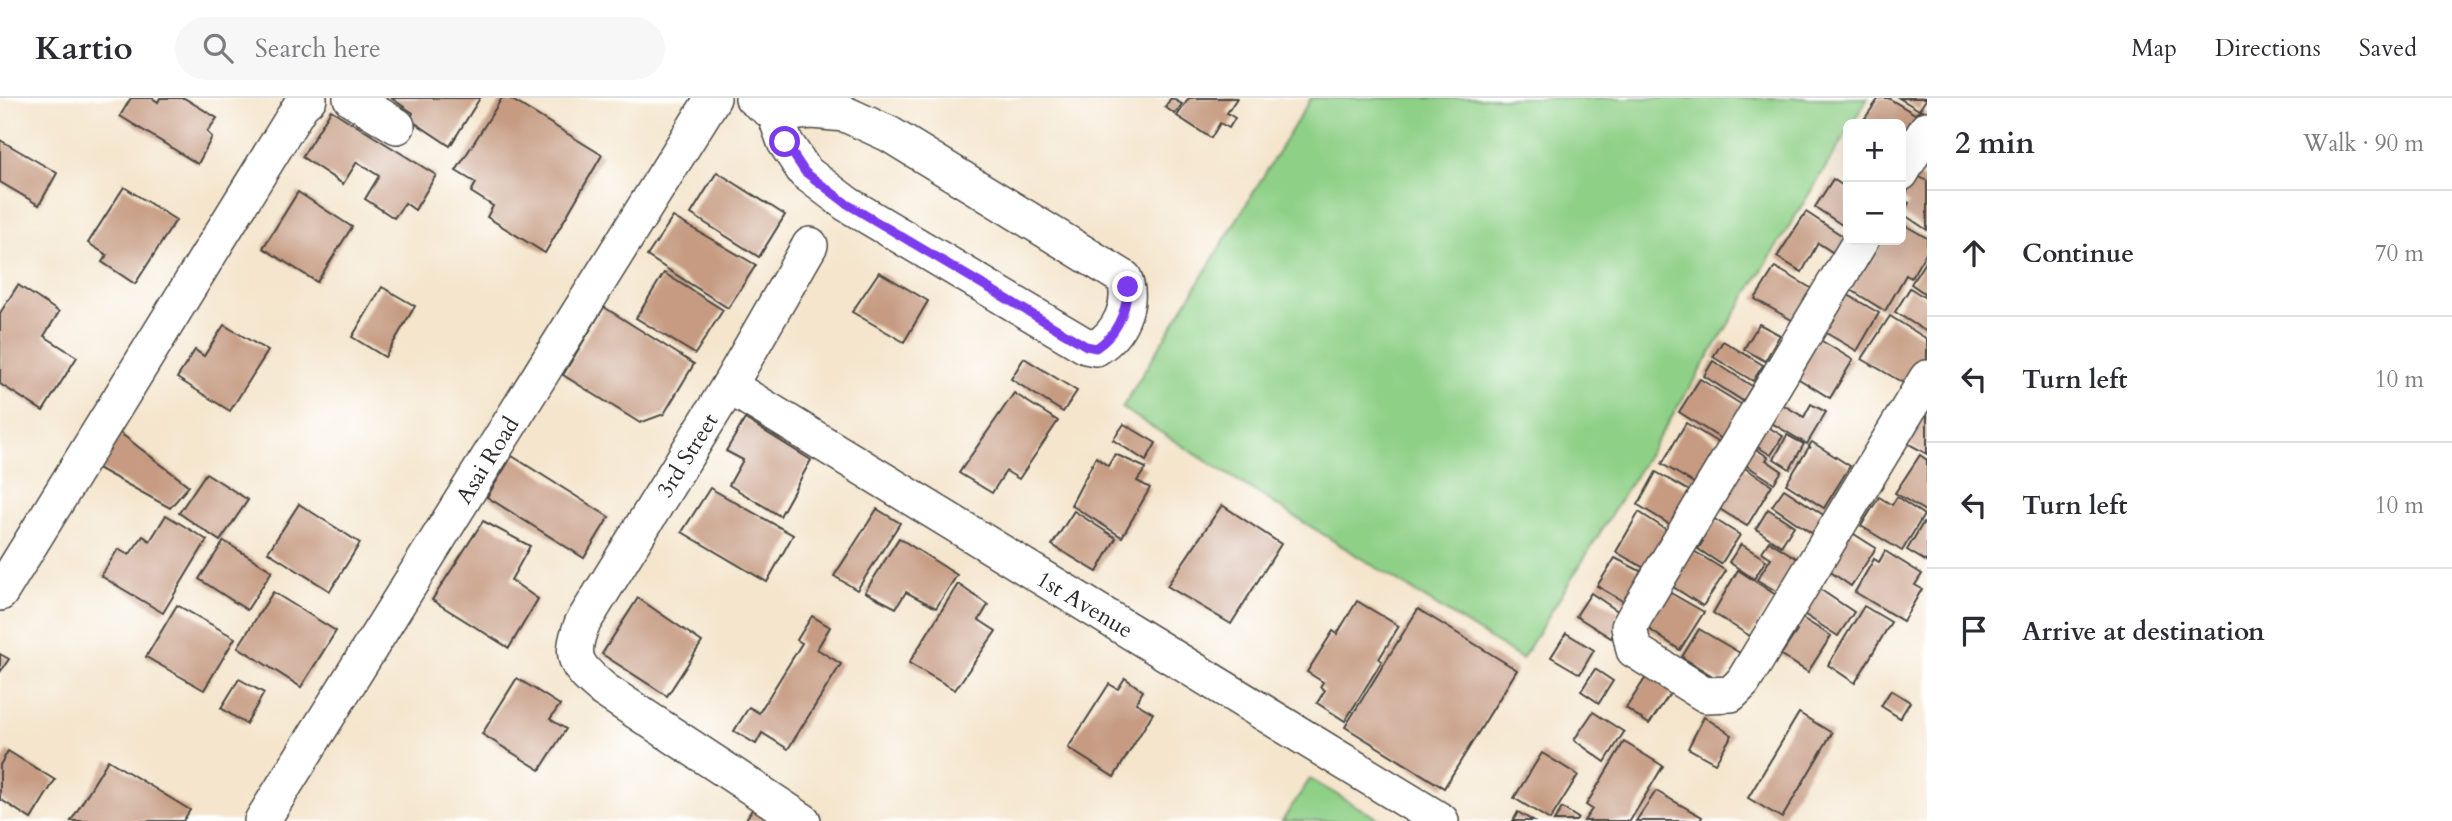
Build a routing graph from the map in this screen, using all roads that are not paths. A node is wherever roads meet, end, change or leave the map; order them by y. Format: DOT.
graph roads {
  1 [pos="309,98"];
  2 [pos="351,98"];
  3 [pos="713,98"];
  4 [pos="764,106"];
  5 [pos="397,126"];
  6 [pos="1927,129"];
  7 [pos="1906,165"];
  8 [pos="810,245"];
  9 [pos="1858,245"];
  10 [pos="1927,378"];
  11 [pos="729,386"];
  12 [pos="0,593"];
  13 [pos="262,821"];
  14 [pos="803,821"];
  15 [pos="1441,821"];
  1 -- 12 [label="street"];
  2 -- 5 [label="street"];
  3 -- 13 [label="street, Asai Road"];
  4 -- 4 [label="street"];
  6 -- 7 [label="street"];
  8 -- 11 [label="street, 3rd Street"];
  9 -- 10 [label="street"];
  11 -- 14 [label="street, 3rd Street"];
  11 -- 15 [label="street, 1st Avenue"];
}
